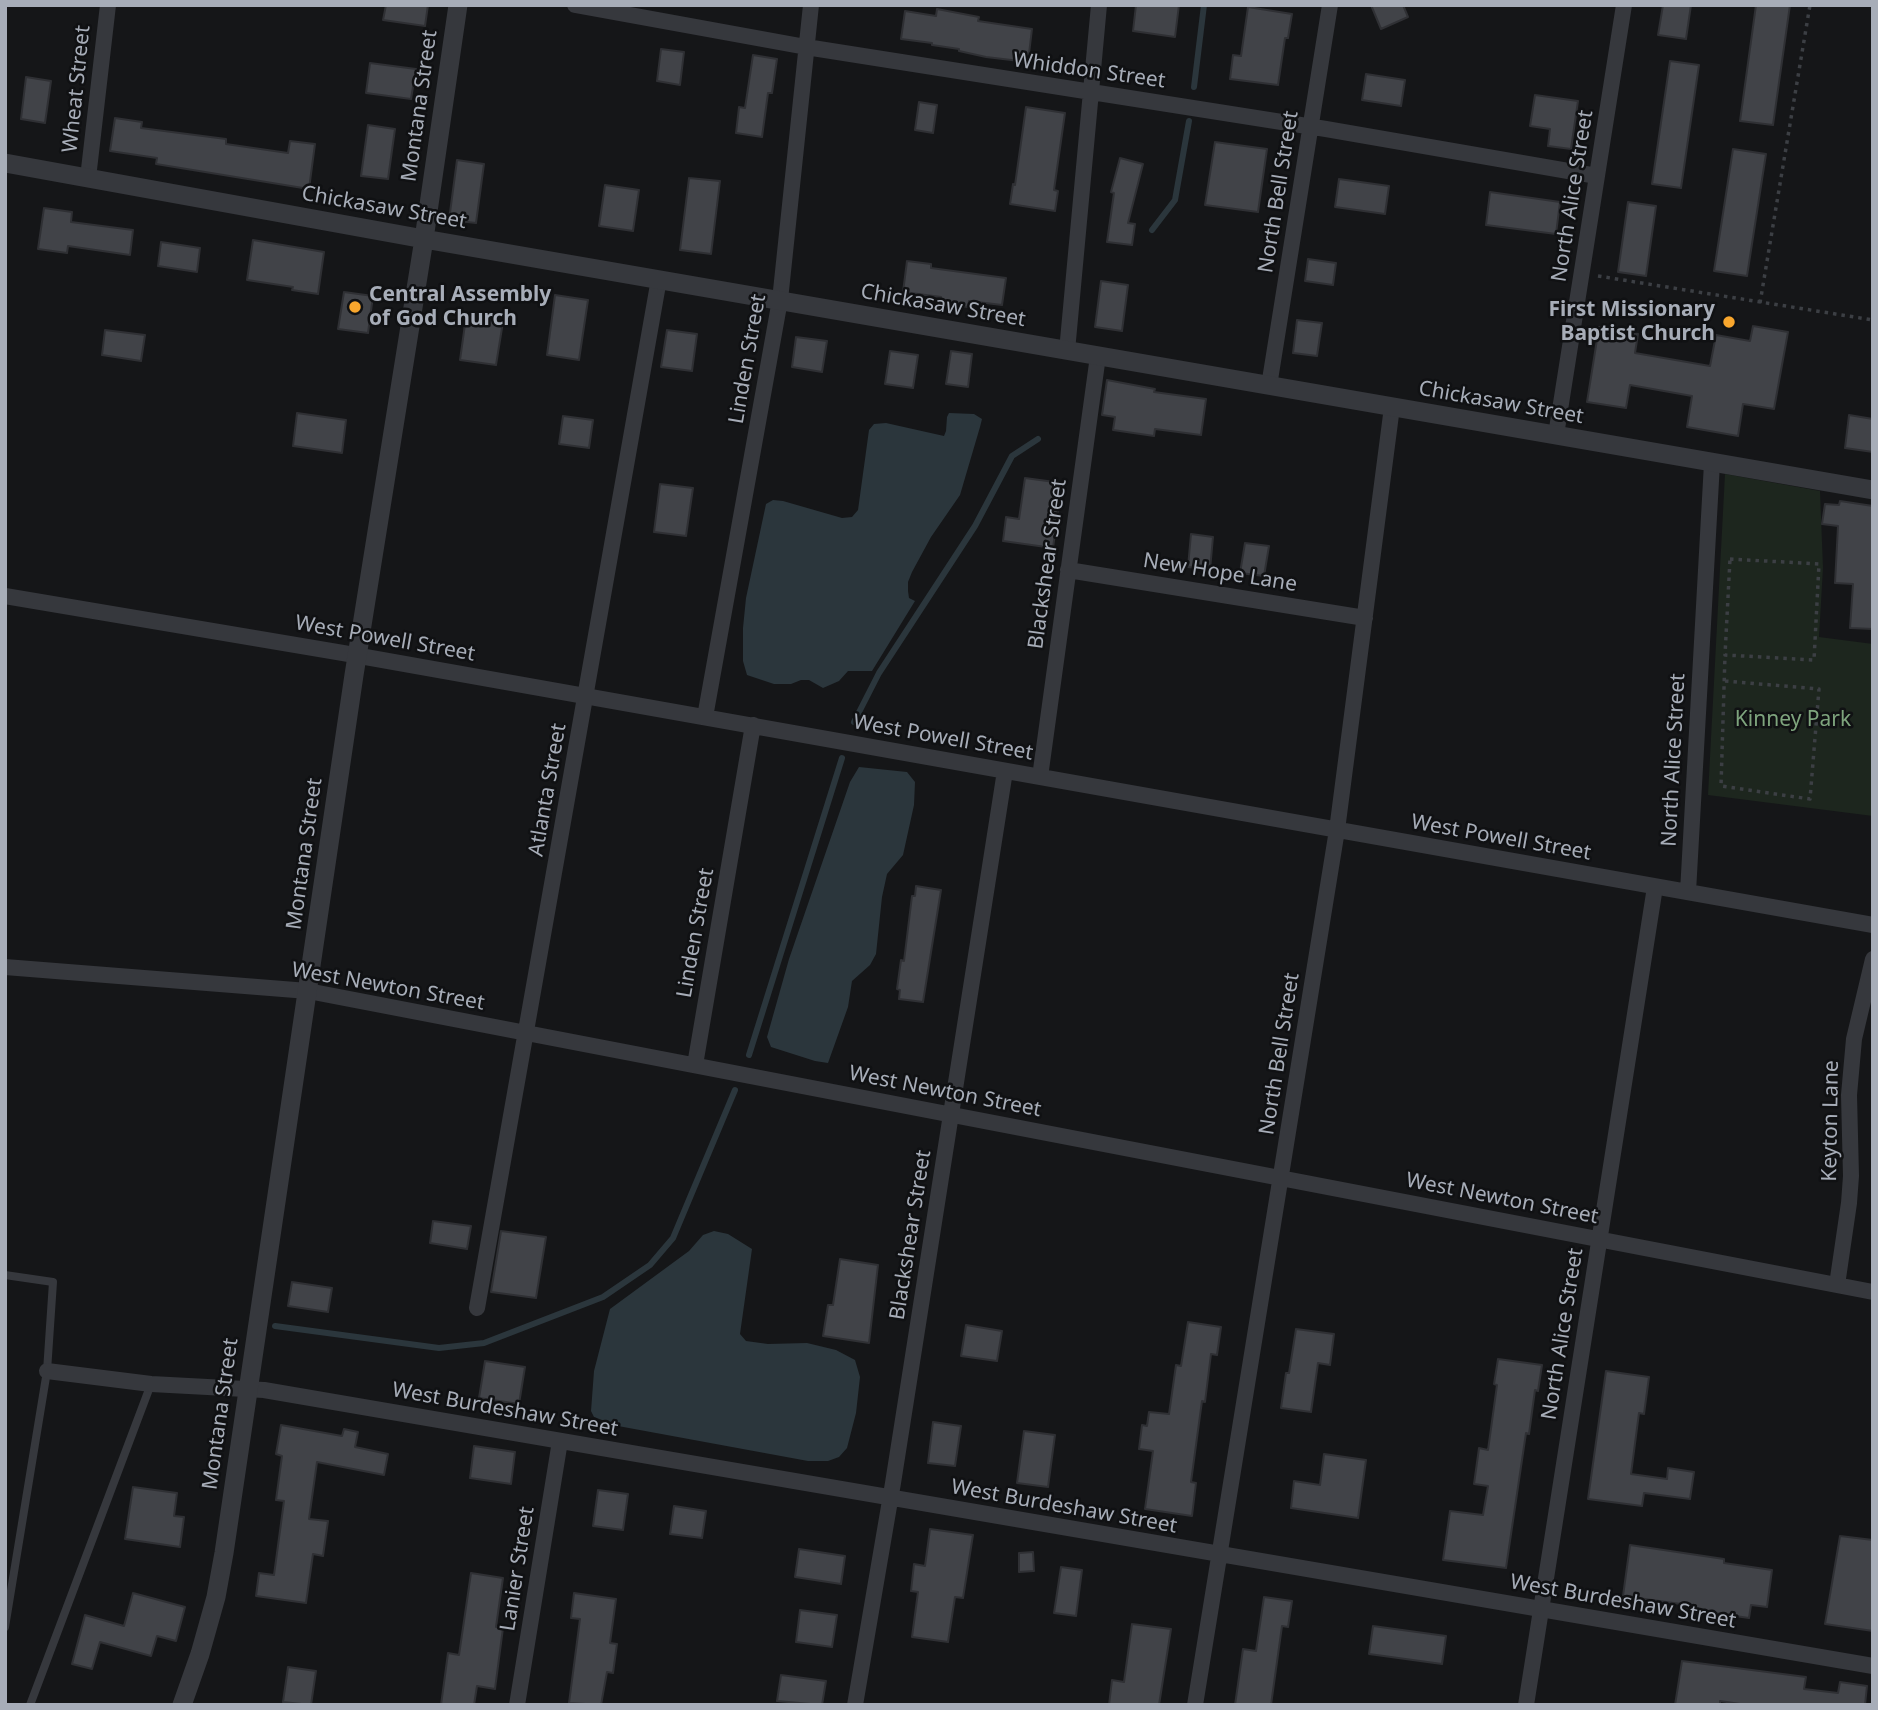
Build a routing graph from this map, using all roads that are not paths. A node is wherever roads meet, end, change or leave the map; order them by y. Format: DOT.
graph roads {
  1 [pos="108,5"];
  2 [pos="458,5"];
  3 [pos="575,5"];
  4 [pos="811,5"];
  5 [pos="1099,5"];
  6 [pos="1330,5"];
  7 [pos="1624,5"];
  8 [pos="806,47"];
  9 [pos="1091,94"];
  10 [pos="1311,127"];
  11 [pos="5,163"];
  12 [pos="1597,176"];
  13 [pos="88,178"];
  14 [pos="424,239"];
  15 [pos="659,279"];
  16 [pos="780,300"];
  17 [pos="1067,351"];
  18 [pos="1098,356"];
  19 [pos="1269,386"];
  20 [pos="1392,407"];
  21 [pos="1556,435"];
  22 [pos="1712,463"];
  23 [pos="1873,490"];
  24 [pos="1068,570"];
  25 [pos="5,596"];
  26 [pos="1365,618"];
  27 [pos="358,655"];
  28 [pos="586,696"];
  29 [pos="705,717"];
  30 [pos="753,725"];
  31 [pos="1005,771"];
  32 [pos="1040,777"];
  33 [pos="1337,830"];
  34 [pos="1655,887"];
  35 [pos="1688,892"];
  36 [pos="1873,925"];
  37 [pos="1873,959"];
  38 [pos="5,967"];
  39 [pos="308,991"];
  40 [pos="527,1034"];
  41 [pos="695,1065"];
  42 [pos="952,1115"];
  43 [pos="1282,1179"];
  44 [pos="1599,1238"];
  45 [pos="5,1275"];
  46 [pos="1837,1285"];
  47 [pos="1873,1292"];
  48 [pos="477,1308"];
  49 [pos="47,1371"];
  50 [pos="151,1384"];
  51 [pos="248,1388"];
  52 [pos="560,1441"];
  53 [pos="890,1498"];
  54 [pos="1218,1555"];
  55 [pos="1541,1609"];
  56 [pos="5,1627"];
  57 [pos="1873,1666"];
  58 [pos="30,1705"];
  59 [pos="182,1705"];
  60 [pos="517,1705"];
  61 [pos="855,1705"];
  62 [pos="1195,1705"];
  63 [pos="1526,1705"];
  1 -- 13 [label="street, Wheat Street"];
  2 -- 14 [label="street, Montana Street"];
  3 -- 8 [label="street, Whiddon Street"];
  4 -- 8 [label="street, Linden Street"];
  5 -- 9 [label="street"];
  6 -- 10 [label="street, North Bell Street"];
  7 -- 12 [label="street, North Alice Street"];
  8 -- 9 [label="street, Whiddon Street"];
  8 -- 16 [label="street, Linden Street"];
  9 -- 10 [label="street, Whiddon Street"];
  9 -- 17 [label="street"];
  10 -- 12 [label="street, Whiddon Street"];
  10 -- 19 [label="street, North Bell Street"];
  11 -- 13 [label="street, Chickasaw Street"];
  12 -- 21 [label="street, North Alice Street"];
  13 -- 14 [label="street, Chickasaw Street"];
  14 -- 15 [label="street, Chickasaw Street"];
  14 -- 27 [label="street, Montana Street"];
  15 -- 16 [label="street, Chickasaw Street"];
  15 -- 28 [label="street, Atlanta Street"];
  16 -- 17 [label="street, Chickasaw Street"];
  16 -- 29 [label="street, Linden Street"];
  17 -- 18 [label="street, Chickasaw Street"];
  18 -- 19 [label="street, Chickasaw Street"];
  18 -- 24 [label="street, Blackshear Street"];
  19 -- 20 [label="street, Chickasaw Street"];
  20 -- 21 [label="street, Chickasaw Street"];
  20 -- 26 [label="street, North Bell Street"];
  21 -- 22 [label="street, Chickasaw Street"];
  22 -- 23 [label="street, Chickasaw Street"];
  22 -- 35 [label="street, North Alice Street"];
  24 -- 26 [label="street, New Hope Lane"];
  24 -- 32 [label="street, Blackshear Street"];
  25 -- 27 [label="street, West Powell Street"];
  26 -- 33 [label="street, North Bell Street"];
  27 -- 28 [label="street, West Powell Street"];
  27 -- 39 [label="street, Montana Street"];
  28 -- 29 [label="street, West Powell Street"];
  28 -- 40 [label="street, Atlanta Street"];
  29 -- 30 [label="street, West Powell Street"];
  30 -- 31 [label="street, West Powell Street"];
  30 -- 41 [label="street, Linden Street"];
  31 -- 32 [label="street, West Powell Street"];
  31 -- 42 [label="street, Blackshear Street"];
  32 -- 33 [label="street, West Powell Street"];
  33 -- 34 [label="street, West Powell Street"];
  33 -- 43 [label="street, North Bell Street"];
  34 -- 35 [label="street, West Powell Street"];
  34 -- 44 [label="street, North Alice Street"];
  35 -- 36 [label="street, West Powell Street"];
  37 -- 46 [label="street, Keyton Lane"];
  38 -- 39 [label="street, West Newton Street"];
  39 -- 40 [label="street, West Newton Street"];
  39 -- 51 [label="street, Montana Street"];
  40 -- 41 [label="street, West Newton Street"];
  40 -- 48 [label="street, Atlanta Street"];
  41 -- 42 [label="street, West Newton Street"];
  42 -- 43 [label="street, West Newton Street"];
  42 -- 53 [label="street, Blackshear Street"];
  43 -- 44 [label="street, West Newton Street"];
  43 -- 54 [label="street, North Bell Street"];
  44 -- 46 [label="street, West Newton Street"];
  44 -- 55 [label="street, North Alice Street"];
  45 -- 49 [label="lane"];
  46 -- 47 [label="street, West Newton Street"];
  49 -- 50 [label="street, West Burdeshaw Street"];
  49 -- 56 [label="lane"];
  50 -- 51 [label="street, West Burdeshaw Street"];
  50 -- 58 [label="lane"];
  51 -- 52 [label="street, West Burdeshaw Street"];
  51 -- 59 [label="street, Montana Street"];
  52 -- 53 [label="street, West Burdeshaw Street"];
  52 -- 60 [label="street, Lanier Street"];
  53 -- 54 [label="street, West Burdeshaw Street"];
  53 -- 61 [label="street, Blackshear Street"];
  54 -- 55 [label="street, West Burdeshaw Street"];
  54 -- 62 [label="street, North Bell Street"];
  55 -- 57 [label="street, West Burdeshaw Street"];
  55 -- 63 [label="street, North Alice Street"];
}
